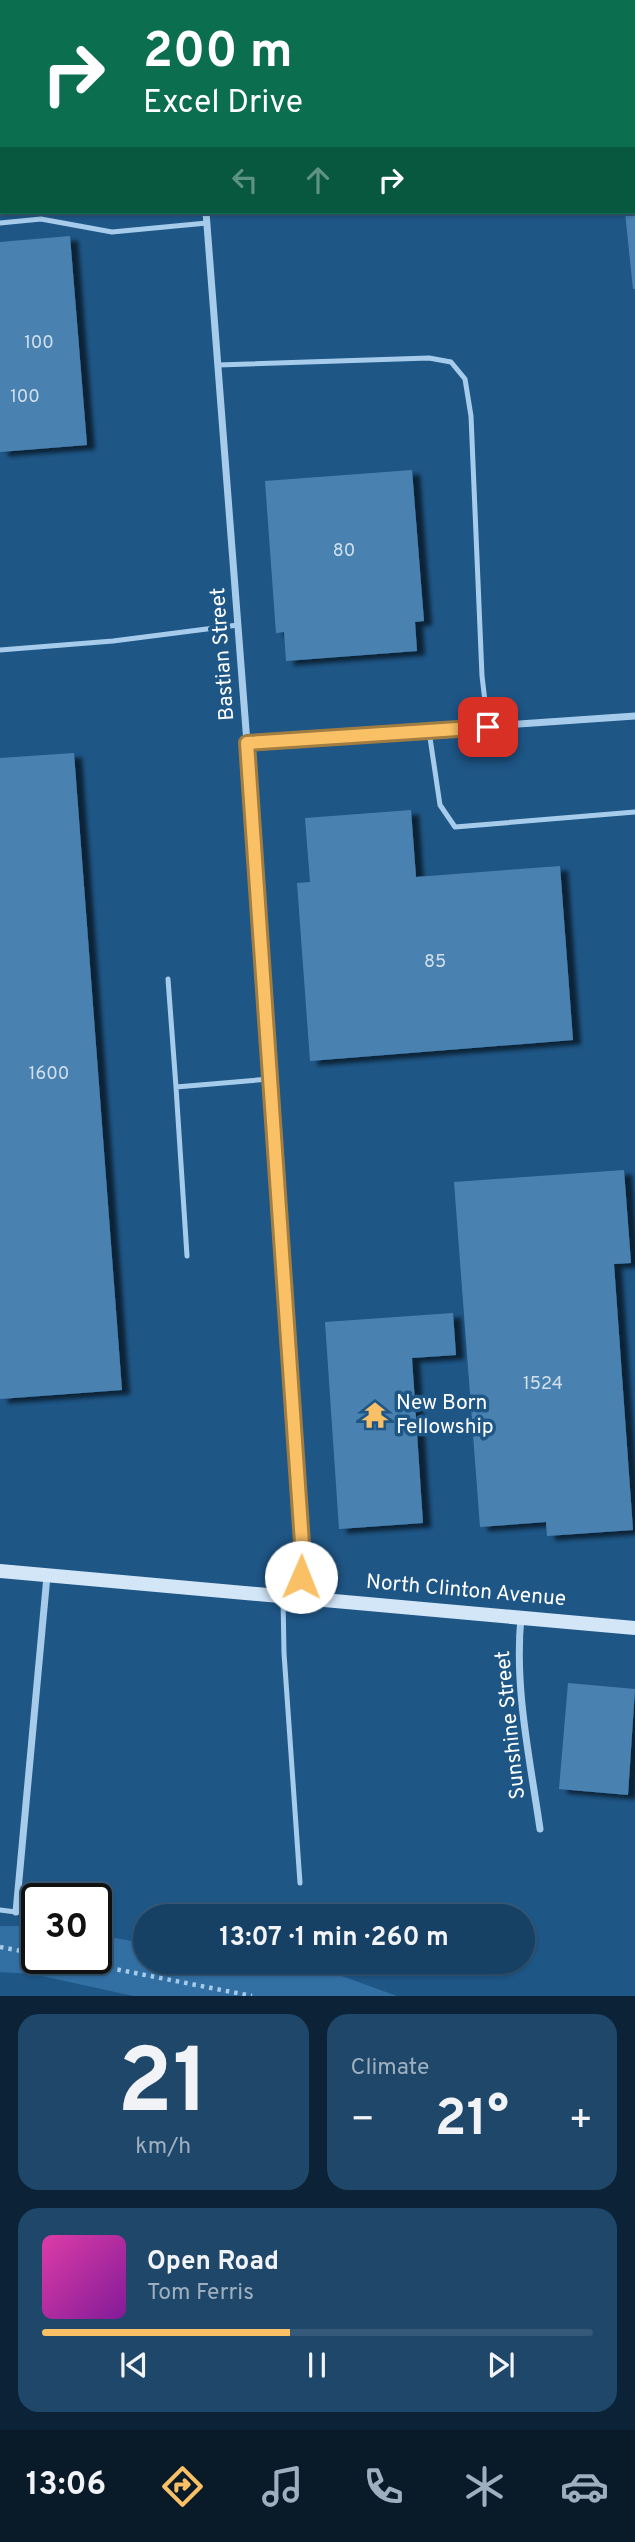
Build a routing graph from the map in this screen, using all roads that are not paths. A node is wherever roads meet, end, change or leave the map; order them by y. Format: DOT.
graph roads {
  1 [pos="206,214"];
  2 [pos="0,223"];
  3 [pos="207,223"];
  4 [pos="218,365"];
  5 [pos="238,625"];
  6 [pos="0,650"];
  7 [pos="635,716"];
  8 [pos="488,727"];
  9 [pos="429,731"];
  10 [pos="247,743"];
  11 [pos="635,812"];
  12 [pos="168,979"];
  13 [pos="270,1079"];
  14 [pos="176,1087"];
  15 [pos="187,1256"];
  16 [pos="0,1571"];
  17 [pos="47,1575"];
  18 [pos="283,1595"];
  19 [pos="299,1596"];
  20 [pos="521,1617"];
  21 [pos="635,1628"];
  22 [pos="540,1829"];
  23 [pos="300,1883"];
  24 [pos="0,1910"];
  25 [pos="16,1912"];
  1 -- 3 [label="street, Bastian Street"];
  2 -- 3 [label="lane"];
  3 -- 4 [label="street, Bastian Street"];
  4 -- 5 [label="street, Bastian Street"];
  4 -- 8 [label="lane"];
  5 -- 6 [label="lane"];
  5 -- 10 [label="street, Bastian Street"];
  7 -- 8 [label="street"];
  8 -- 9 [label="street"];
  9 -- 10 [label="street"];
  9 -- 11 [label="lane"];
  10 -- 13 [label="street, Bastian Street"];
  12 -- 14 [label="lane"];
  13 -- 14 [label="lane"];
  13 -- 19 [label="street, Bastian Street"];
  14 -- 15 [label="lane"];
  16 -- 17 [label="street, North Clinton Avenue"];
  17 -- 18 [label="street, North Clinton Avenue"];
  17 -- 25 [label="street"];
  18 -- 19 [label="street, North Clinton Avenue"];
  18 -- 23 [label="lane"];
  19 -- 20 [label="street, North Clinton Avenue"];
  20 -- 21 [label="street, North Clinton Avenue"];
  20 -- 22 [label="street, Sunshine Street"];
  24 -- 25 [label="lane"];
}
